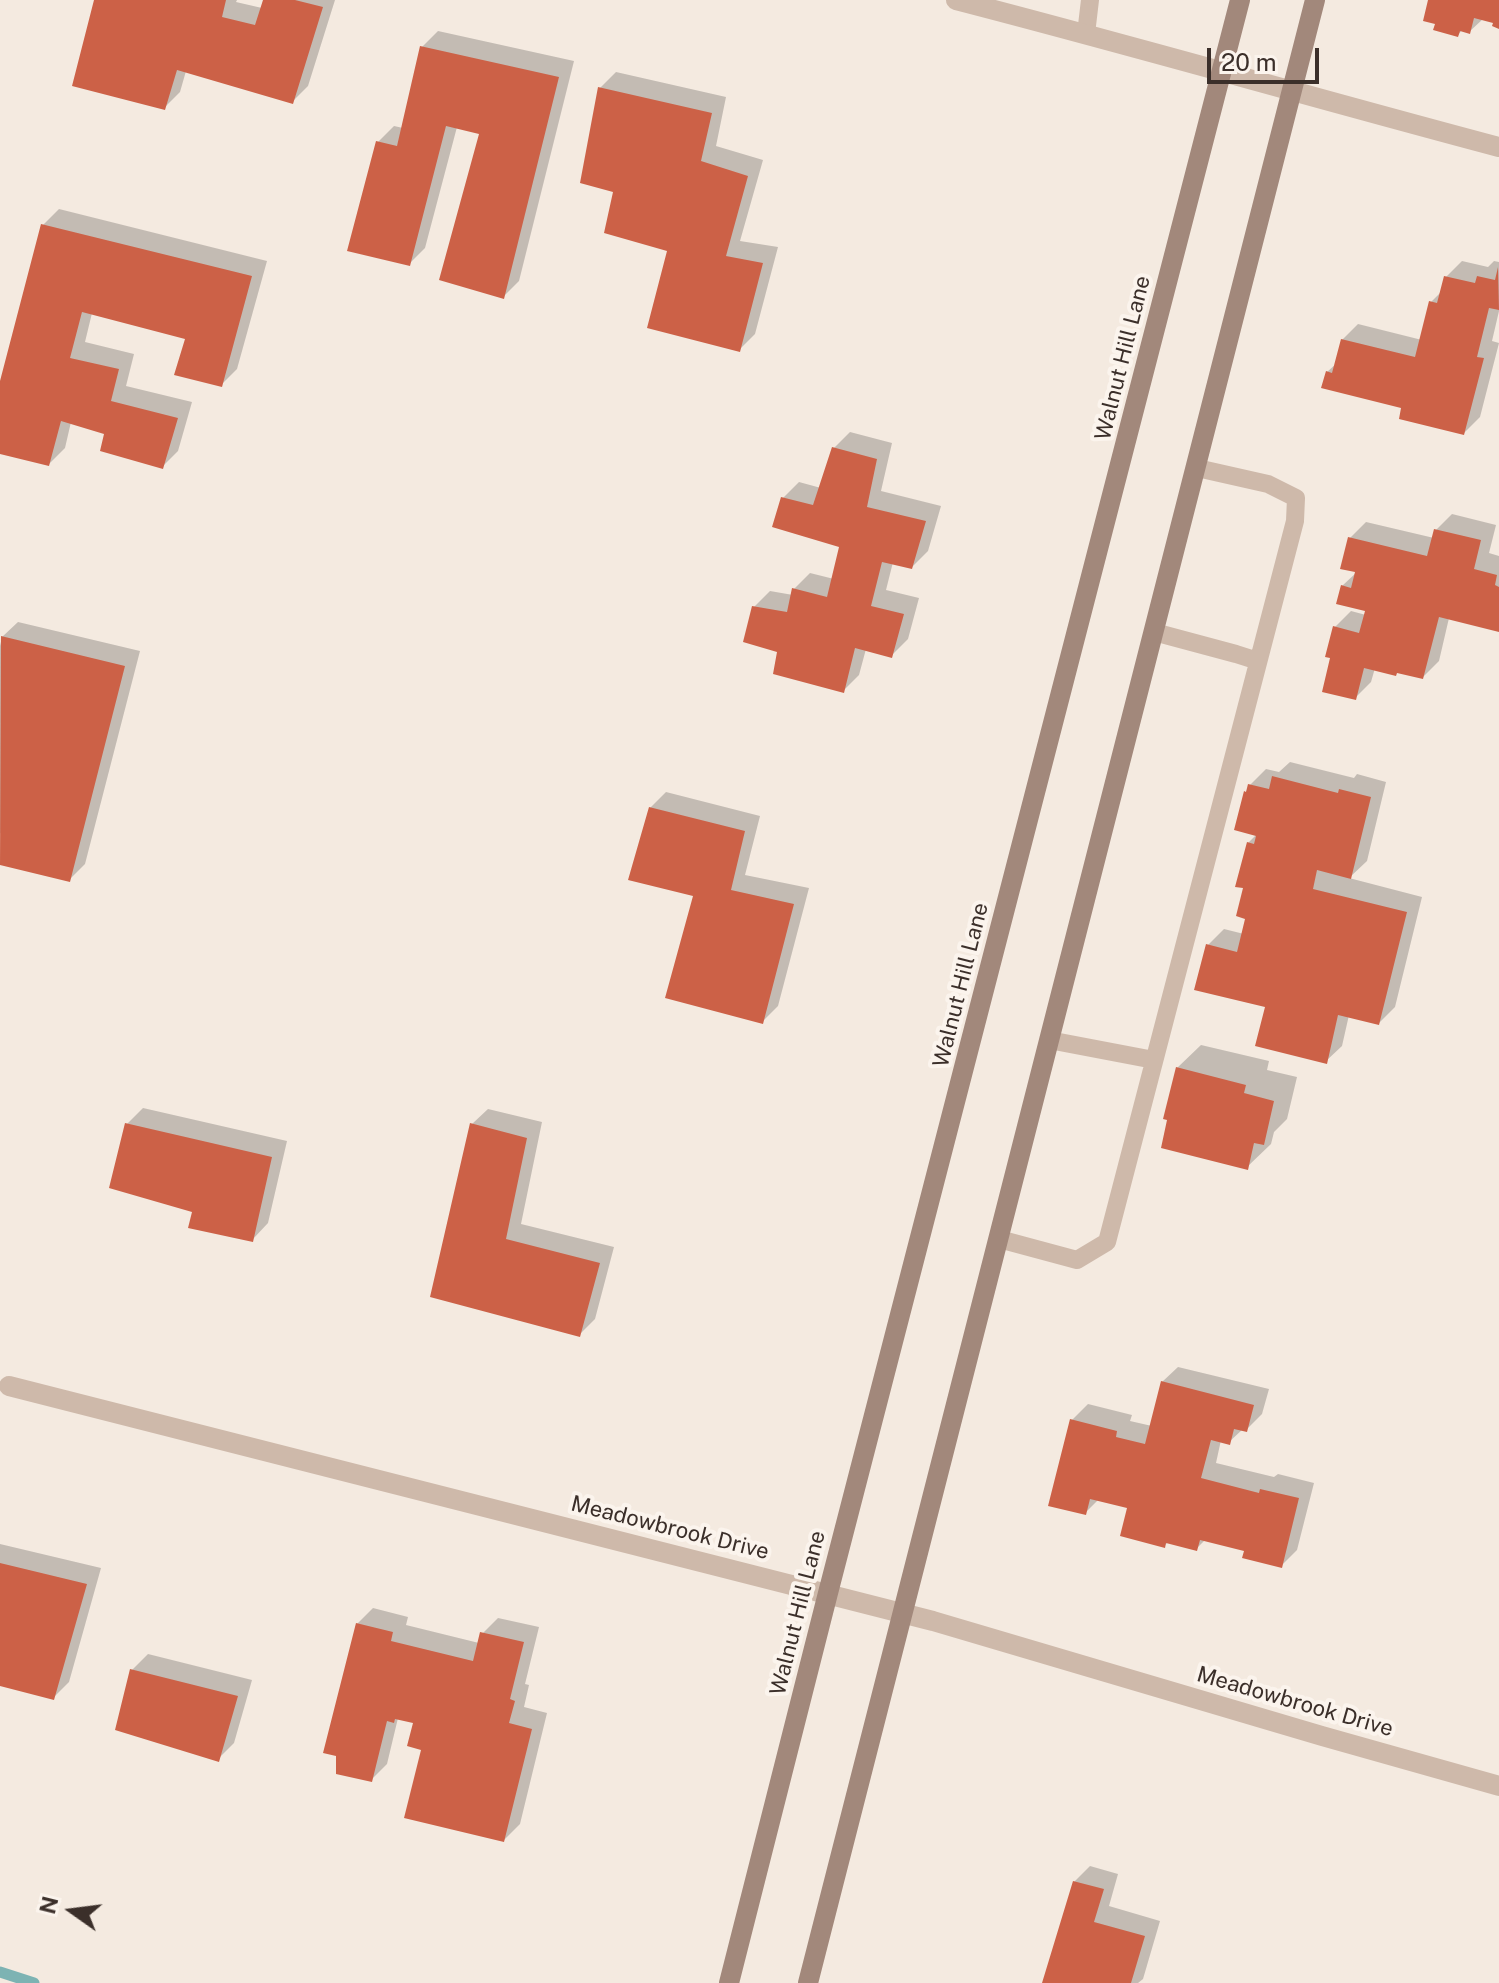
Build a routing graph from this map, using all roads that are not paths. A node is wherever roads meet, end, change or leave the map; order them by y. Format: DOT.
graph roads {
  1 [pos="956,0"];
  2 [pos="1090,0"];
  3 [pos="1240,0"];
  4 [pos="1315,0"];
  5 [pos="1086,34"];
  6 [pos="1221,71"];
  7 [pos="1293,92"];
  8 [pos="1499,147"];
  9 [pos="1197,468"];
  10 [pos="1154,632"];
  11 [pos="1258,661"];
  12 [pos="1049,1040"];
  13 [pos="1154,1060"];
  14 [pos="999,1239"];
  15 [pos="9,1386"];
  16 [pos="828,1593"];
  17 [pos="902,1613"];
  18 [pos="1499,1786"];
  19 [pos="729,1983"];
  20 [pos="808,1983"];
  1 -- 5 [label="street"];
  2 -- 5 [label="lane"];
  3 -- 6 [label="main road, Walnut Hill Lane"];
  4 -- 7 [label="main road"];
  5 -- 6 [label="street"];
  6 -- 7 [label="street"];
  6 -- 16 [label="main road, Walnut Hill Lane"];
  7 -- 8 [label="street"];
  7 -- 9 [label="main road"];
  9 -- 10 [label="main road"];
  9 -- 11 [label="lane"];
  10 -- 11 [label="lane"];
  10 -- 12 [label="main road"];
  11 -- 13 [label="lane"];
  12 -- 13 [label="lane"];
  12 -- 14 [label="main road"];
  13 -- 14 [label="lane"];
  14 -- 17 [label="main road"];
  15 -- 16 [label="street, Meadowbrook Drive"];
  16 -- 17 [label="street, Meadowbrook Drive"];
  16 -- 19 [label="main road, Walnut Hill Lane"];
  17 -- 18 [label="street, Meadowbrook Drive"];
  17 -- 20 [label="main road"];
}
